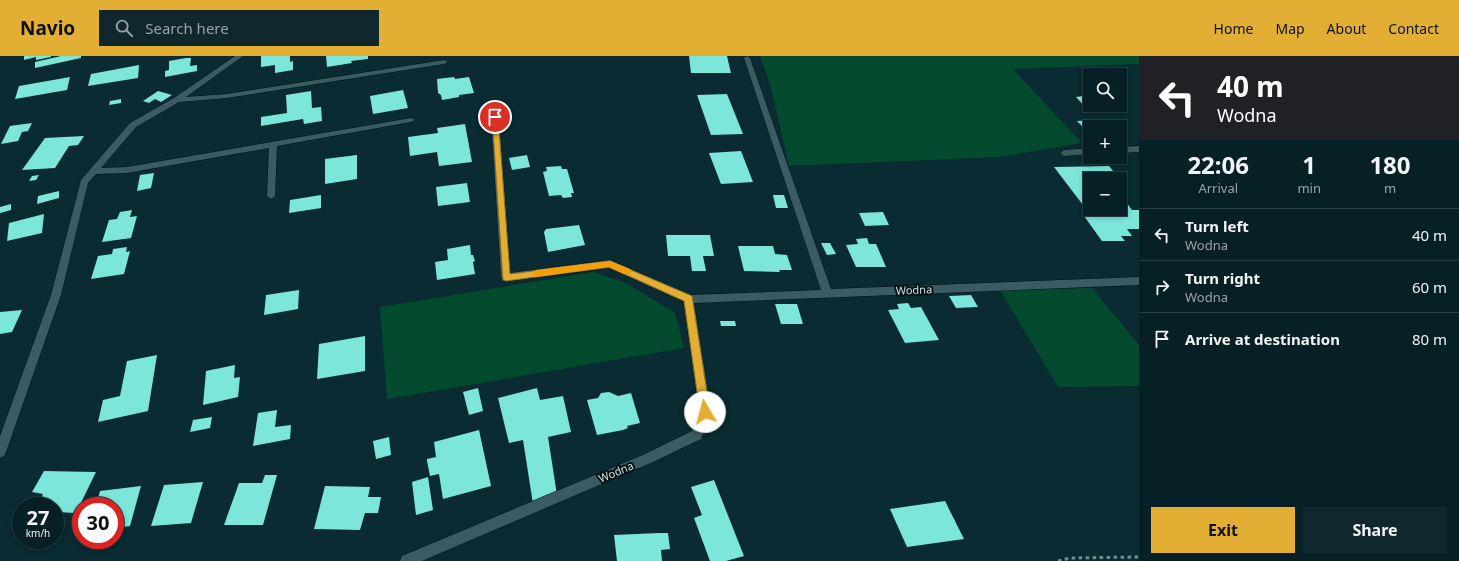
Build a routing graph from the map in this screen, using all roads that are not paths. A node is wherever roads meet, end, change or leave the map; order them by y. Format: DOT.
graph roads {
  1 [pos="240,56"];
  2 [pos="747,58"];
  3 [pos="444,62"];
  4 [pos="177,100"];
  5 [pos="495,117"];
  6 [pos="411,120"];
  7 [pos="273,144"];
  8 [pos="1139,149"];
  9 [pos="1127,150"];
  10 [pos="1083,152"];
  11 [pos="1064,153"];
  12 [pos="93,171"];
  13 [pos="271,196"];
  14 [pos="1139,281"];
  15 [pos="827,294"];
  16 [pos="689,299"];
  17 [pos="0,452"];
  18 [pos="407,561"];
  1 -- 4 [label="street"];
  2 -- 15 [label="street"];
  3 -- 4 [label="street"];
  4 -- 12 [label="street"];
  5 -- 16 [label="street, Wodna"];
  6 -- 7 [label="street"];
  7 -- 12 [label="street"];
  7 -- 13 [label="street"];
  8 -- 9 [label="street"];
  10 -- 11 [label="street"];
  12 -- 17 [label="street"];
  14 -- 15 [label="street, Wodna"];
  15 -- 16 [label="street, Wodna"];
  16 -- 18 [label="street, Wodna"];
}
